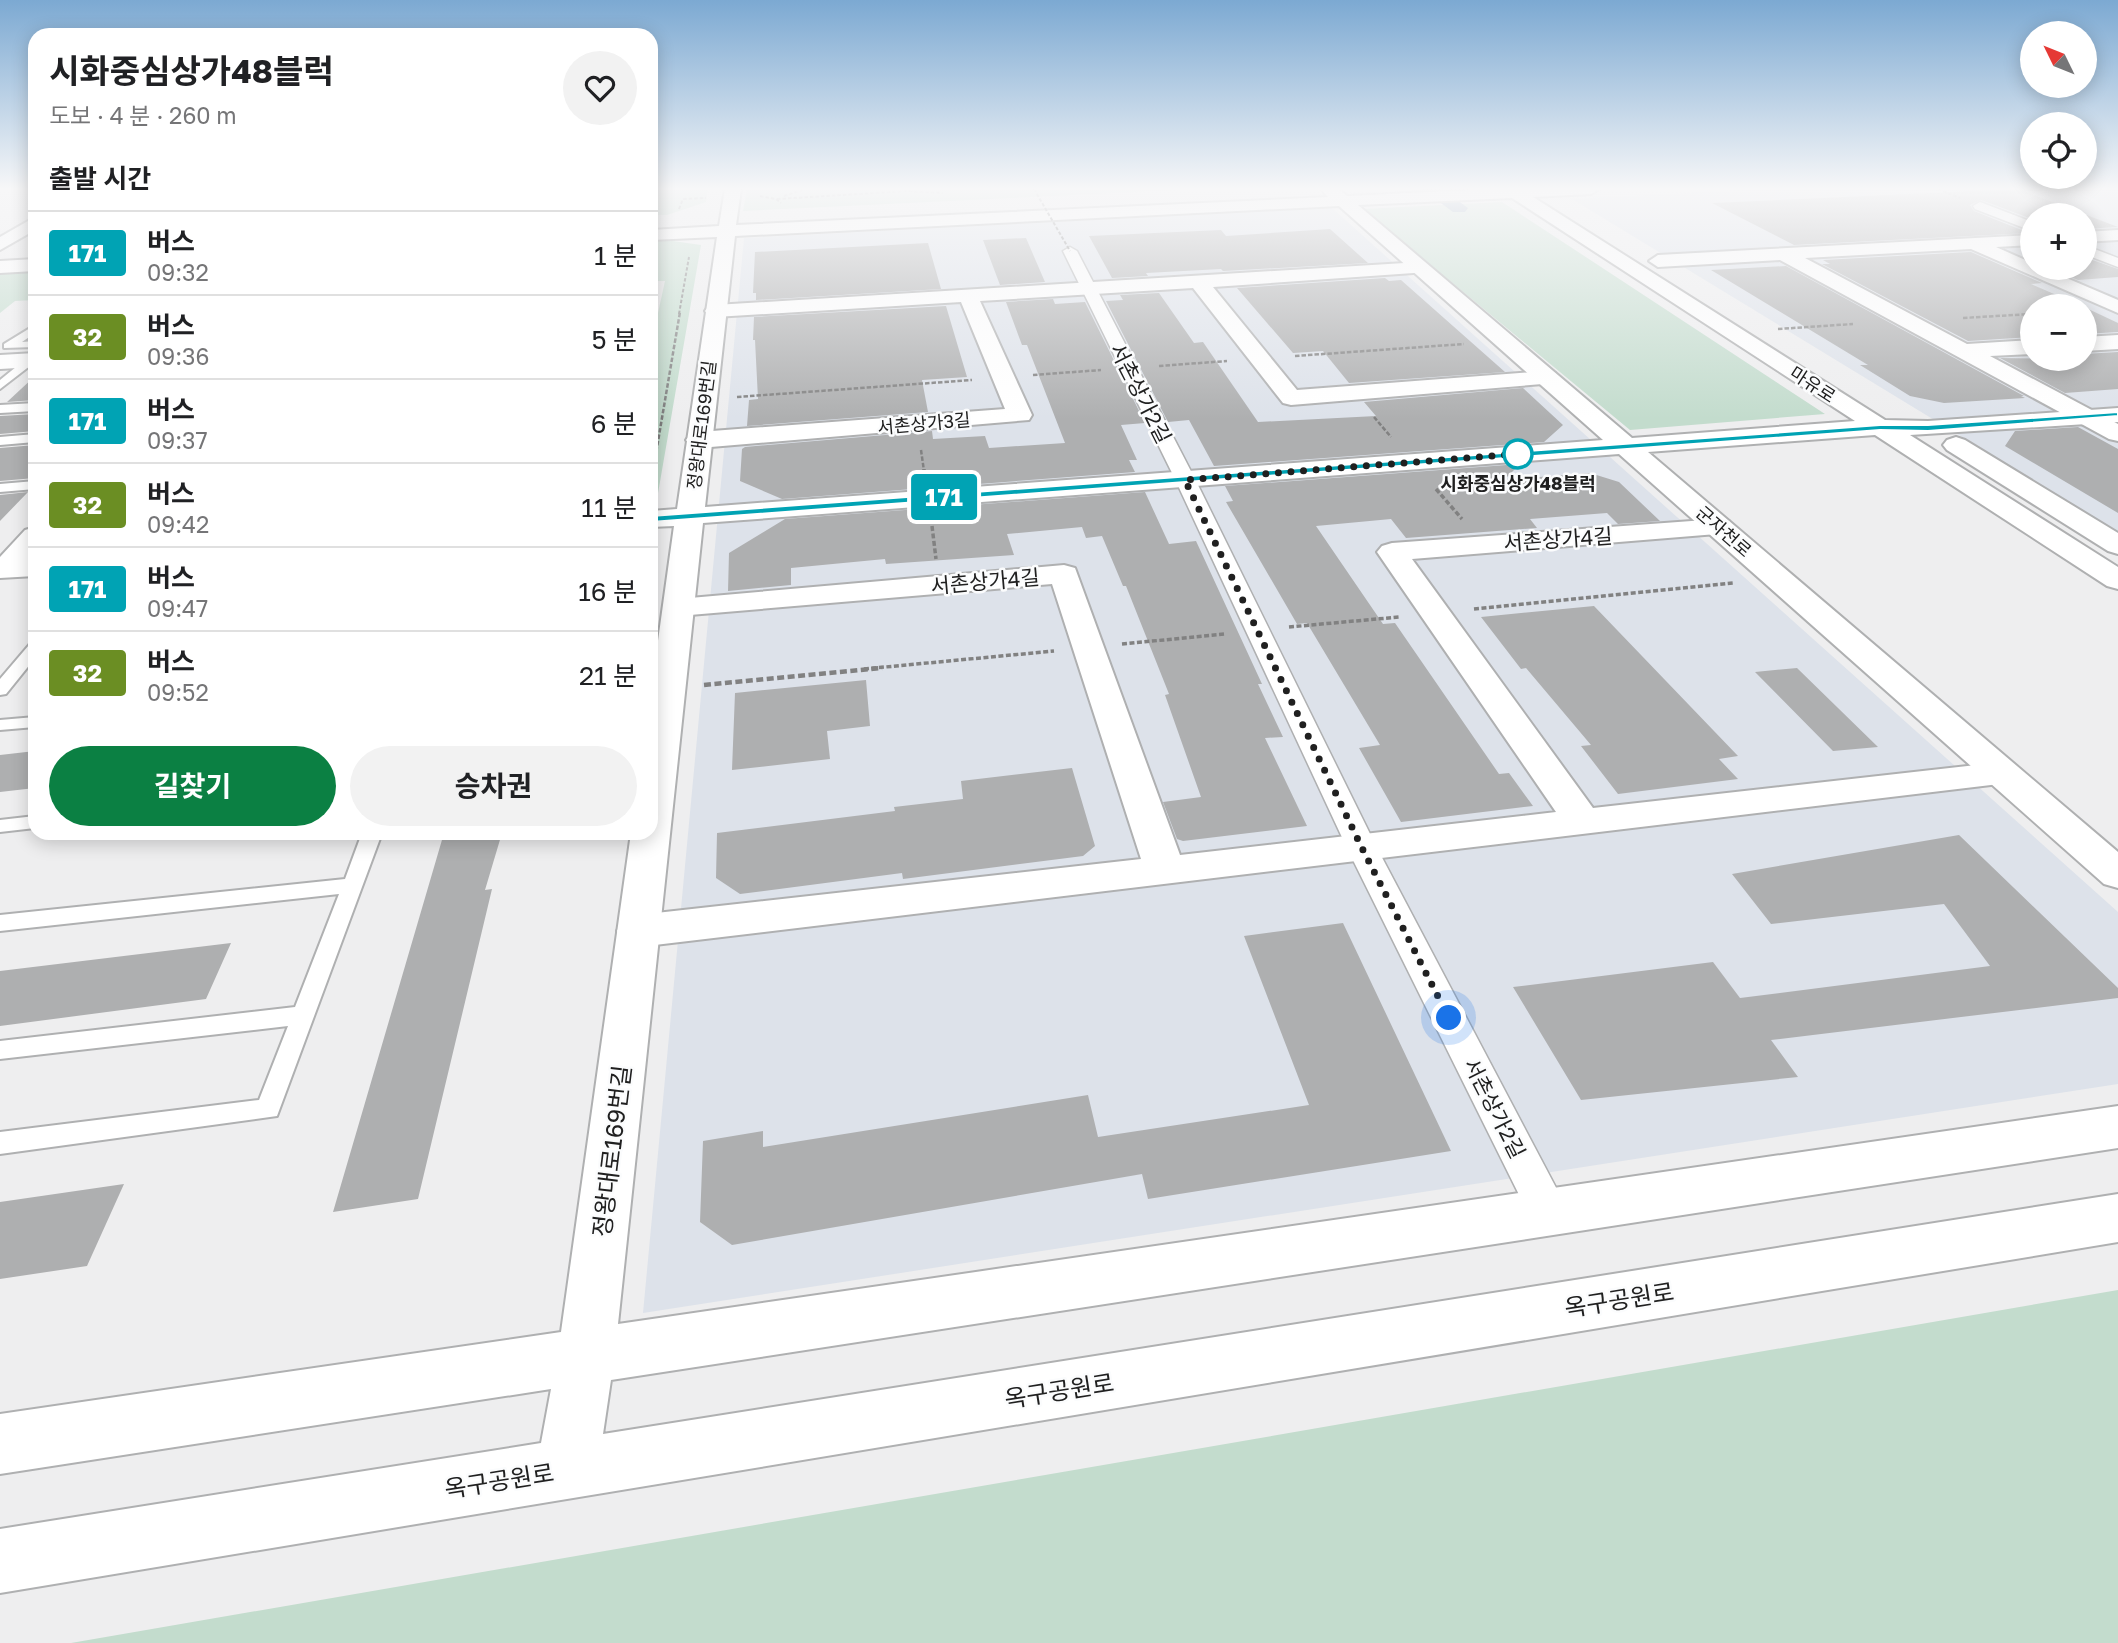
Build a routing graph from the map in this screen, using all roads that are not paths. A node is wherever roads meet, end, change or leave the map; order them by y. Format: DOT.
graph roads {
  1 [pos="23,266"];
  2 [pos="722,266"];
  3 [pos="1077,266"];
  4 [pos="1419,266"];
  5 [pos="1629,266"];
  6 [pos="1666,266"];
  7 [pos="1805,266"];
  8 [pos="2023,266"];
  9 [pos="0,267"];
  10 [pos="1421,268"];
  11 [pos="1199,282"];
  12 [pos="1089,289"];
  13 [pos="968,296"];
  14 [pos="2118,307"];
  15 [pos="1736,309"];
  16 [pos="715,312"];
  17 [pos="28,333"];
  18 [pos="2118,342"];
  19 [pos="2097,343"];
  20 [pos="2020,348"];
  21 [pos="1965,351"];
  22 [pos="28,353"];
  23 [pos="28,356"];
  24 [pos="28,360"];
  25 [pos="0,362"];
  26 [pos="1547,378"];
  27 [pos="0,386"];
  28 [pos="28,407"];
  29 [pos="0,409"];
  30 [pos="2118,415"];
  31 [pos="1887,417"];
  32 [pos="2085,417"];
  33 [pos="1928,428"];
  34 [pos="2118,434"];
  35 [pos="28,439"];
  36 [pos="699,440"];
  37 [pos="0,441"];
  38 [pos="1625,446"];
  39 [pos="1185,480"];
  40 [pos="28,486"];
  41 [pos="0,488"];
  42 [pos="690,516"];
  43 [pos="658,518"];
  44 [pos="1719,527"];
  45 [pos="28,543"];
  46 [pos="2118,544"];
  47 [pos="28,567"];
  48 [pos="2,569"];
  49 [pos="2118,580"];
  50 [pos="678,607"];
  51 [pos="28,661"];
  52 [pos="0,663"];
  53 [pos="28,664"];
  54 [pos="0,690"];
  55 [pos="28,723"];
  56 [pos="0,725"];
  57 [pos="658,772"];
  58 [pos="2003,774"];
  59 [pos="1584,822"];
  60 [pos="28,823"];
  61 [pos="0,826"];
  62 [pos="369,840"];
  63 [pos="650,840"];
  64 [pos="1362,848"];
  65 [pos="1165,870"];
  66 [pos="2118,874"];
  67 [pos="353,885"];
  68 [pos="0,923"];
  69 [pos="638,931"];
  70 [pos="304,1014"];
  71 [pos="0,1050"];
  72 [pos="2118,1127"];
  73 [pos="0,1143"];
  74 [pos="1548,1212"];
  75 [pos="2118,1218"];
  76 [pos="586,1356"];
  77 [pos="0,1444"];
  78 [pos="567,1469"];
  79 [pos="0,1561"];
  1 -- 9 [label="street"];
  2 -- 16 [label="street, 정왕대로169번길"];
  3 -- 12 [label="street, 서촌상가2길"];
  4 -- 10 [label="street, 군자천로"];
  5 -- 31 [label="street, 마유로"];
  6 -- 15 [label="street"];
  7 -- 21 [label="street"];
  8 -- 14 [label="street"];
  10 -- 11 [label="street"];
  10 -- 26 [label="street, 군자천로"];
  11 -- 12 [label="street"];
  11 -- 26 [label="street"];
  12 -- 13 [label="street"];
  12 -- 39 [label="street, 서촌상가2길"];
  13 -- 16 [label="street"];
  13 -- 36 [label="street, 서촌상가3길"];
  16 -- 36 [label="street, 정왕대로169번길"];
  17 -- 22 [label="lane"];
  18 -- 19 [label="street"];
  20 -- 21 [label="street"];
  21 -- 32 [label="street"];
  23 -- 25 [label="street"];
  24 -- 27 [label="lane"];
  26 -- 38 [label="street, 군자천로"];
  28 -- 29 [label="lane"];
  30 -- 32 [label="street"];
  31 -- 33 [label="street"];
  31 -- 38 [label="street"];
  31 -- 49 [label="street, 마유로"];
  32 -- 33 [label="street"];
  32 -- 34 [label="street"];
  33 -- 46 [label="street"];
  35 -- 37 [label="lane"];
  36 -- 42 [label="street, 정왕대로169번길"];
  38 -- 39 [label="street"];
  38 -- 44 [label="street, 군자천로"];
  39 -- 42 [label="street"];
  39 -- 64 [label="street, 서촌상가2길"];
  40 -- 41 [label="lane"];
  42 -- 43 [label="street"];
  42 -- 50 [label="street, 정왕대로169번길"];
  44 -- 58 [label="street, 군자천로"];
  44 -- 59 [label="street, 서촌상가4길"];
  45 -- 48 [label="street"];
  47 -- 48 [label="street"];
  50 -- 57 [label="street, 정왕대로169번길"];
  50 -- 65 [label="street, 서촌상가4길"];
  51 -- 52 [label="lane"];
  53 -- 54 [label="lane"];
  55 -- 56 [label="lane"];
  58 -- 59 [label="street"];
  58 -- 66 [label="street, 군자천로"];
  59 -- 64 [label="street"];
  60 -- 61 [label="lane"];
  62 -- 67 [label="lane"];
  63 -- 69 [label="street, 정왕대로169번길"];
  64 -- 65 [label="street"];
  64 -- 74 [label="street, 서촌상가2길"];
  65 -- 69 [label="street"];
  67 -- 68 [label="lane"];
  67 -- 70 [label="lane"];
  69 -- 76 [label="street, 정왕대로169번길"];
  70 -- 71 [label="lane"];
  70 -- 73 [label="lane"];
  72 -- 74 [label="street"];
  74 -- 76 [label="street"];
  75 -- 78 [label="street, 옥구공원로"];
  76 -- 77 [label="street"];
  76 -- 78 [label="street, 정왕대로169번길"];
  78 -- 79 [label="street, 옥구공원로"];
}
